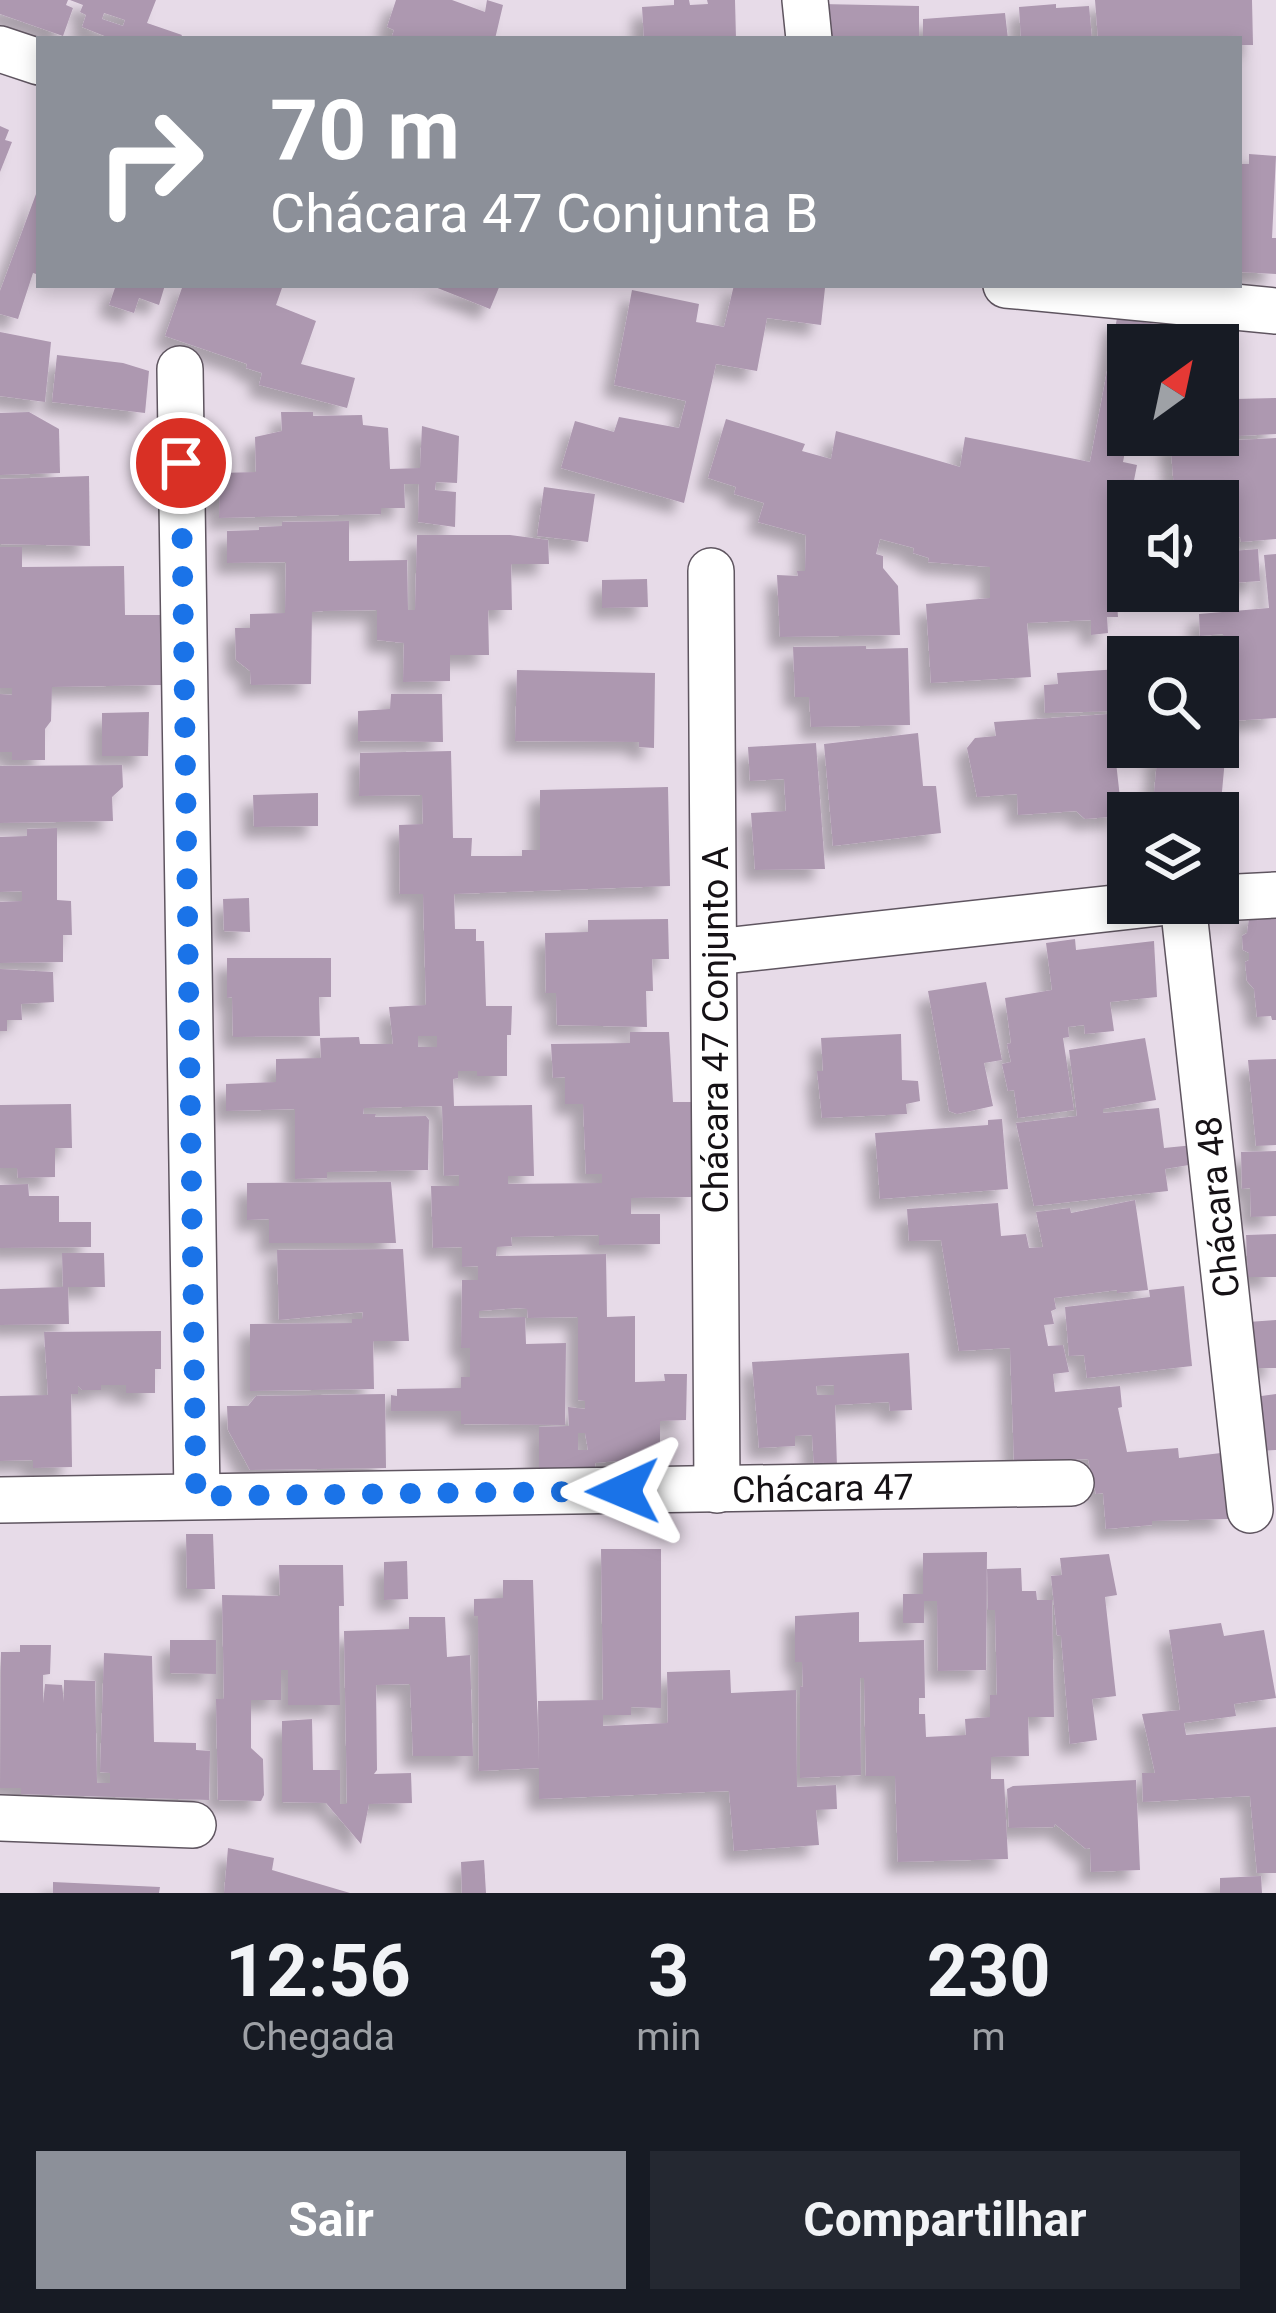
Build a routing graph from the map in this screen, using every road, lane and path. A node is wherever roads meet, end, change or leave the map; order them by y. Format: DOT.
graph roads {
  1 [pos="805,0"];
  2 [pos="809,36"];
  3 [pos="0,49"];
  4 [pos="36,61"];
  5 [pos="1037,288"];
  6 [pos="1276,311"];
  7 [pos="180,369"];
  8 [pos="711,571"];
  9 [pos="1276,895"];
  10 [pos="1239,897"];
  11 [pos="1107,909"];
  12 [pos="1185,924"];
  13 [pos="715,952"];
  14 [pos="1071,1483"];
  15 [pos="718,1490"];
  16 [pos="196,1496"];
  17 [pos="0,1500"];
  18 [pos="1250,1510"];
  19 [pos="0,1818"];
  20 [pos="193,1825"];
  1 -- 2 [label="street"];
  3 -- 4 [label="street"];
  5 -- 6 [label="street"];
  7 -- 16 [label="street"];
  8 -- 13 [label="street, Chácara 47 Conjunto A"];
  9 -- 10 [label="street"];
  11 -- 13 [label="street"];
  12 -- 18 [label="street, Chácara 48"];
  13 -- 15 [label="street, Chácara 47 Conjunto A"];
  14 -- 15 [label="street, Chácara 47"];
  15 -- 16 [label="street, Chácara 47"];
  16 -- 17 [label="street, Chácara 47"];
  19 -- 20 [label="street"];
}
